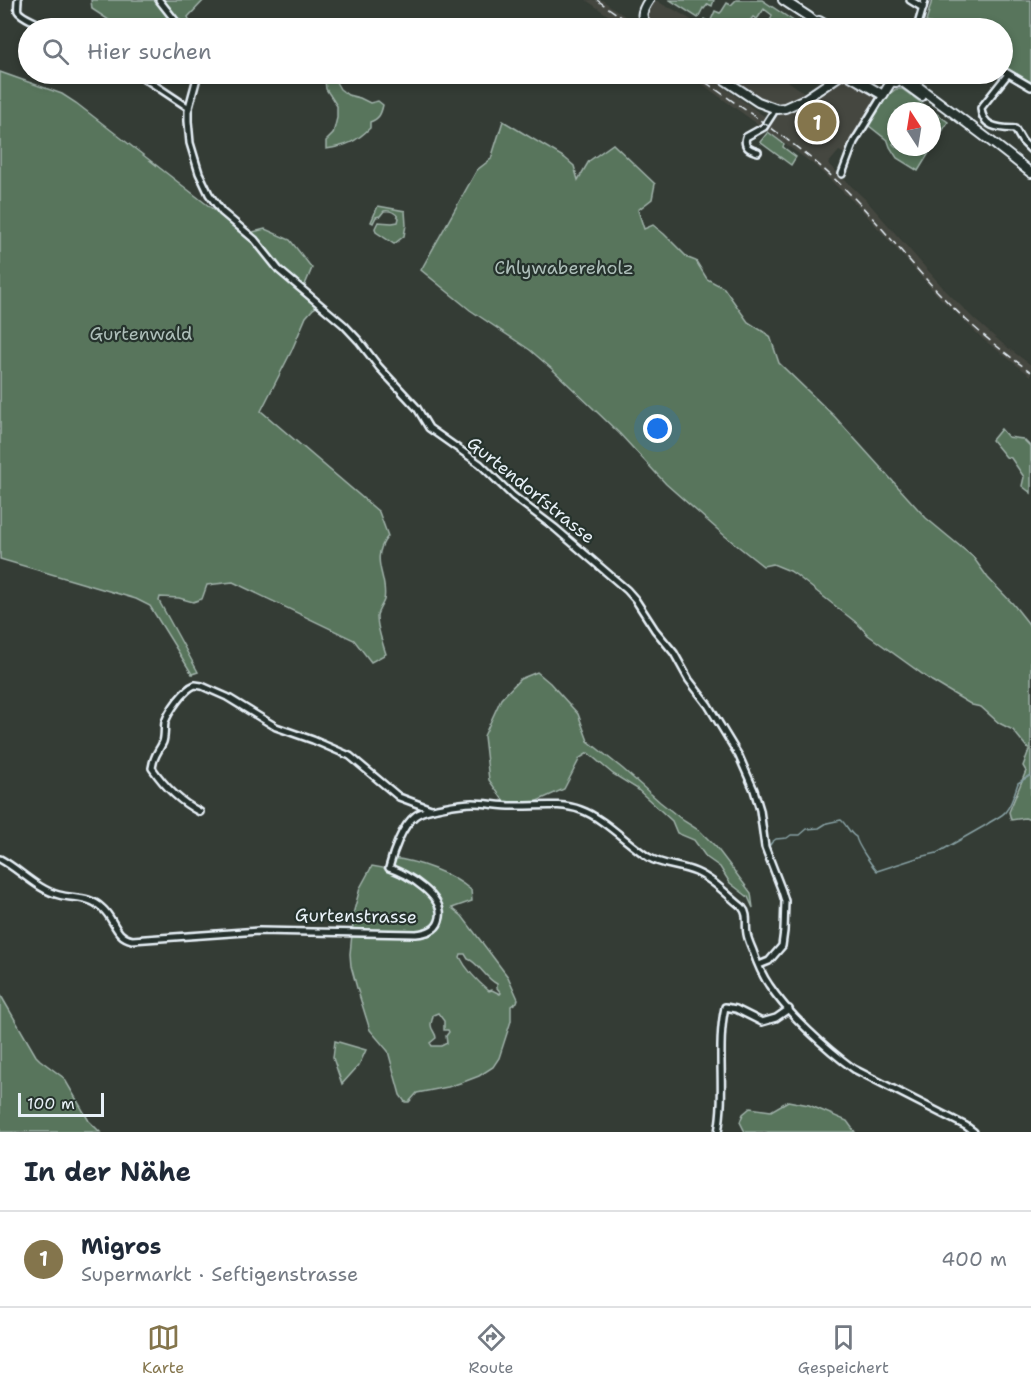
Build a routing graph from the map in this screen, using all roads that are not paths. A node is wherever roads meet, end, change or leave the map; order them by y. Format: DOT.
graph roads {
  1 [pos="18,0"];
  2 [pos="159,0"];
  3 [pos="649,0"];
  4 [pos="783,0"];
  5 [pos="910,0"];
  6 [pos="926,0"];
  7 [pos="923,8"];
  8 [pos="28,18"];
  9 [pos="173,18"];
  10 [pos="643,18"];
  11 [pos="809,18"];
  12 [pos="920,18"];
  13 [pos="1013,77"];
  14 [pos="153,84"];
  15 [pos="195,84"];
  16 [pos="731,84"];
  17 [pos="829,84"];
  18 [pos="863,84"];
  19 [pos="884,84"];
  20 [pos="914,84"];
  21 [pos="997,84"];
  22 [pos="1031,87"];
  23 [pos="880,93"];
  24 [pos="189,108"];
  25 [pos="774,109"];
  26 [pos="1031,150"];
  27 [pos="758,152"];
  28 [pos="1031,173"];
  29 [pos="842,174"];
  30 [pos="432,809"];
  31 [pos="200,812"];
  32 [pos="0,859"];
  33 [pos="759,965"];
  34 [pos="789,1009"];
  35 [pos="718,1132"];
  36 [pos="974,1132"];
  1 -- 8 [label="street"];
  2 -- 9 [label="street"];
  3 -- 10 [label="main road"];
  4 -- 11 [label="main road"];
  5 -- 7 [label="street"];
  6 -- 7 [label="street"];
  7 -- 12 [label="street"];
  13 -- 22 [label="street"];
  14 -- 24 [label="street"];
  15 -- 24 [label="street, Gurtendorfstrasse"];
  16 -- 25 [label="main road"];
  17 -- 25 [label="main road"];
  18 -- 23 [label="main road"];
  19 -- 23 [label="main road"];
  20 -- 28 [label="main road"];
  21 -- 26 [label="street"];
  23 -- 29 [label="street"];
  24 -- 33 [label="street, Gurtendorfstrasse"];
  25 -- 27 [label="street"];
  30 -- 31 [label="street"];
  30 -- 32 [label="street, Gurtenstrasse"];
  30 -- 33 [label="street, Gurtenstrasse"];
  33 -- 34 [label="street, Gurtenstrasse"];
  34 -- 35 [label="street"];
  34 -- 36 [label="street, Gurtenstrasse"];
}
